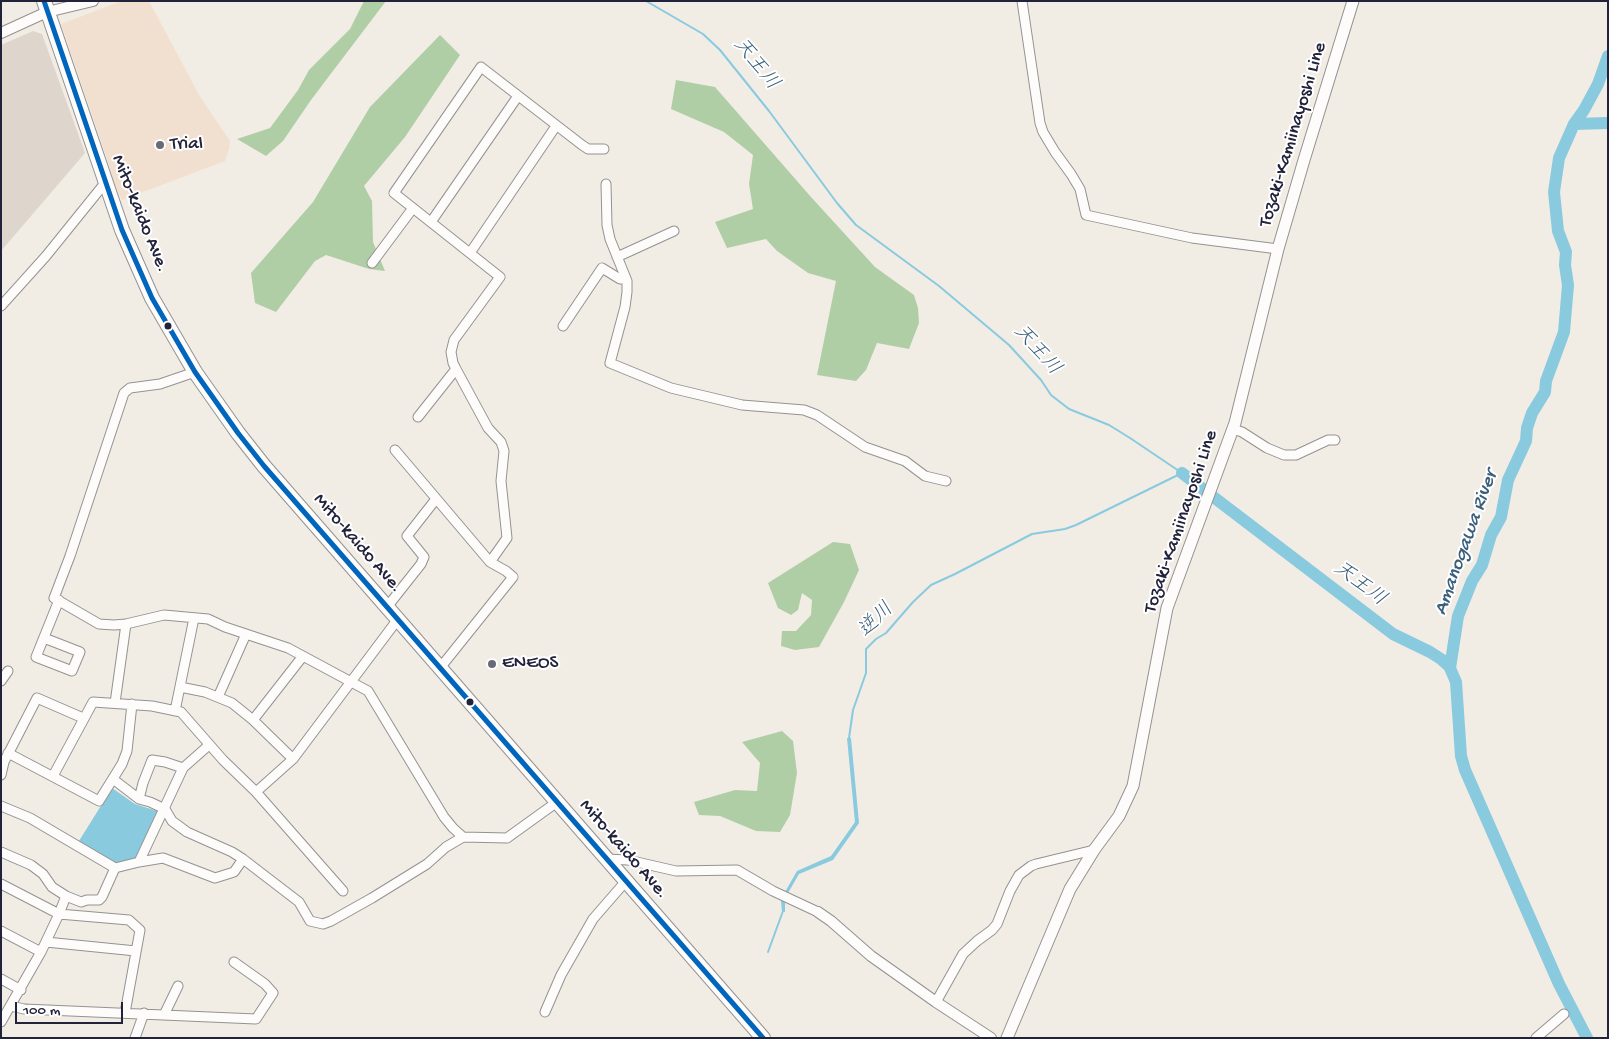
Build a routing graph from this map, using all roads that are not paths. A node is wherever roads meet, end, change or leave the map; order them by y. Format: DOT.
graph roads {
  1 [pos="93,1"];
  2 [pos="1022,1"];
  3 [pos="1353,1"];
  4 [pos="46,7"];
  5 [pos="1,33"];
  6 [pos="518,96"];
  7 [pos="556,126"];
  8 [pos="604,149"];
  9 [pos="105,183"];
  10 [pos="606,184"];
  11 [pos="413,208"];
  12 [pos="431,222"];
  13 [pos="674,232"];
  14 [pos="1278,249"];
  15 [pos="470,253"];
  16 [pos="617,257"];
  17 [pos="372,264"];
  18 [pos="626,279"];
  19 [pos="1,306"];
  20 [pos="563,326"];
  21 [pos="456,369"];
  22 [pos="195,372"];
  23 [pos="418,418"];
  24 [pos="1233,429"];
  25 [pos="1335,440"];
  26 [pos="395,450"];
  27 [pos="946,481"];
  28 [pos="436,499"];
  29 [pos="490,562"];
  30 [pos="59,600"];
  31 [pos="388,607"];
  32 [pos="194,618"];
  33 [pos="398,618"];
  34 [pos="126,624"];
  35 [pos="246,634"];
  36 [pos="44,638"];
  37 [pos="303,656"];
  38 [pos="440,668"];
  39 [pos="8,671"];
  40 [pos="1,681"];
  41 [pos="352,682"];
  42 [pos="180,687"];
  43 [pos="218,697"];
  44 [pos="115,703"];
  45 [pos="132,704"];
  46 [pos="175,711"];
  47 [pos="84,718"];
  48 [pos="253,720"];
  49 [pos="210,745"];
  50 [pos="8,753"];
  51 [pos="293,758"];
  52 [pos="183,768"];
  53 [pos="1,775"];
  54 [pos="53,776"];
  55 [pos="113,779"];
  56 [pos="256,792"];
  57 [pos="139,799"];
  58 [pos="557,802"];
  59 [pos="1,806"];
  60 [pos="165,809"];
  61 [pos="463,837"];
  62 [pos="1094,850"];
  63 [pos="1,852"];
  64 [pos="243,859"];
  65 [pos="606,859"];
  66 [pos="138,862"];
  67 [pos="114,868"];
  68 [pos="626,881"];
  69 [pos="1,884"];
  70 [pos="343,891"];
  71 [pos="66,896"];
  72 [pos="818,912"];
  73 [pos="59,914"];
  74 [pos="1,931"];
  75 [pos="46,942"];
  76 [pos="136,951"];
  77 [pos="41,952"];
  78 [pos="234,962"];
  79 [pos="1,979"];
  80 [pos="178,986"];
  81 [pos="21,990"];
  82 [pos="936,1002"];
  83 [pos="11,1006"];
  84 [pos="544,1012"];
  85 [pos="125,1013"];
  86 [pos="144,1013"];
  87 [pos="1564,1014"];
  88 [pos="164,1015"];
  89 [pos="1,1022"];
  90 [pos="135,1038"];
  91 [pos="763,1038"];
  92 [pos="991,1038"];
  93 [pos="1007,1038"];
  94 [pos="1536,1038"];
  1 -- 4 [label="street"];
  2 -- 14 [label="street"];
  3 -- 14 [label="main road, Tozaki-Kamiinayoshi Line"];
  4 -- 5 [label="street"];
  4 -- 9 [label="highway, Mito-kaido Ave."];
  6 -- 7 [label="street"];
  6 -- 11 [label="street"];
  6 -- 12 [label="street"];
  7 -- 8 [label="street"];
  7 -- 15 [label="street"];
  9 -- 19 [label="street"];
  9 -- 22 [label="highway, Mito-kaido Ave."];
  10 -- 16 [label="street"];
  11 -- 12 [label="street"];
  11 -- 17 [label="street"];
  12 -- 15 [label="street"];
  13 -- 16 [label="street"];
  14 -- 24 [label="main road, Tozaki-Kamiinayoshi Line"];
  15 -- 21 [label="street"];
  16 -- 18 [label="street"];
  18 -- 20 [label="street"];
  18 -- 27 [label="street"];
  21 -- 23 [label="street"];
  21 -- 29 [label="street"];
  22 -- 30 [label="street"];
  22 -- 31 [label="highway, Mito-kaido Ave."];
  24 -- 25 [label="street"];
  24 -- 62 [label="main road, Tozaki-Kamiinayoshi Line"];
  26 -- 28 [label="street"];
  28 -- 29 [label="street"];
  28 -- 31 [label="street"];
  29 -- 38 [label="street"];
  30 -- 34 [label="street"];
  30 -- 36 [label="street"];
  31 -- 33 [label="highway, Mito-kaido Ave."];
  32 -- 34 [label="street"];
  32 -- 35 [label="street"];
  32 -- 42 [label="street"];
  33 -- 38 [label="highway, Mito-kaido Ave."];
  33 -- 41 [label="street"];
  34 -- 44 [label="street"];
  35 -- 37 [label="street"];
  35 -- 43 [label="street"];
  36 -- 36 [label="street"];
  37 -- 41 [label="street"];
  37 -- 48 [label="street"];
  38 -- 58 [label="highway, Mito-kaido Ave."];
  39 -- 40 [label="street"];
  41 -- 51 [label="street"];
  41 -- 61 [label="street"];
  42 -- 43 [label="street"];
  42 -- 46 [label="street"];
  43 -- 48 [label="street"];
  44 -- 45 [label="street"];
  44 -- 47 [label="street"];
  45 -- 46 [label="street"];
  45 -- 55 [label="street"];
  46 -- 49 [label="street"];
  47 -- 50 [label="street"];
  47 -- 54 [label="street"];
  48 -- 51 [label="street"];
  49 -- 52 [label="street"];
  49 -- 56 [label="street"];
  50 -- 53 [label="street"];
  50 -- 54 [label="street"];
  51 -- 56 [label="street"];
  52 -- 57 [label="street"];
  52 -- 60 [label="street"];
  54 -- 55 [label="street"];
  55 -- 57 [label="street"];
  56 -- 70 [label="street"];
  57 -- 60 [label="street"];
  58 -- 61 [label="street"];
  58 -- 65 [label="highway, Mito-kaido Ave."];
  59 -- 67 [label="street"];
  60 -- 64 [label="street"];
  60 -- 66 [label="street"];
  61 -- 64 [label="street"];
  62 -- 82 [label="street"];
  62 -- 93 [label="main road, Tozaki-Kamiinayoshi Line"];
  63 -- 71 [label="street"];
  64 -- 66 [label="street"];
  65 -- 68 [label="highway, Mito-kaido Ave."];
  65 -- 72 [label="street"];
  66 -- 67 [label="street"];
  67 -- 71 [label="street"];
  68 -- 84 [label="street"];
  68 -- 91 [label="highway, Mito-kaido Ave."];
  69 -- 73 [label="street"];
  71 -- 73 [label="street"];
  72 -- 82 [label="street"];
  73 -- 75 [label="street"];
  73 -- 76 [label="street"];
  74 -- 77 [label="street"];
  75 -- 76 [label="street"];
  75 -- 77 [label="street"];
  76 -- 85 [label="street"];
  77 -- 81 [label="street"];
  78 -- 88 [label="street"];
  79 -- 81 [label="street"];
  80 -- 88 [label="street"];
  81 -- 83 [label="street"];
  82 -- 92 [label="street"];
  83 -- 85 [label="street"];
  83 -- 89 [label="street"];
  85 -- 86 [label="street"];
  86 -- 88 [label="street"];
  86 -- 90 [label="street"];
  87 -- 94 [label="street"];
}
